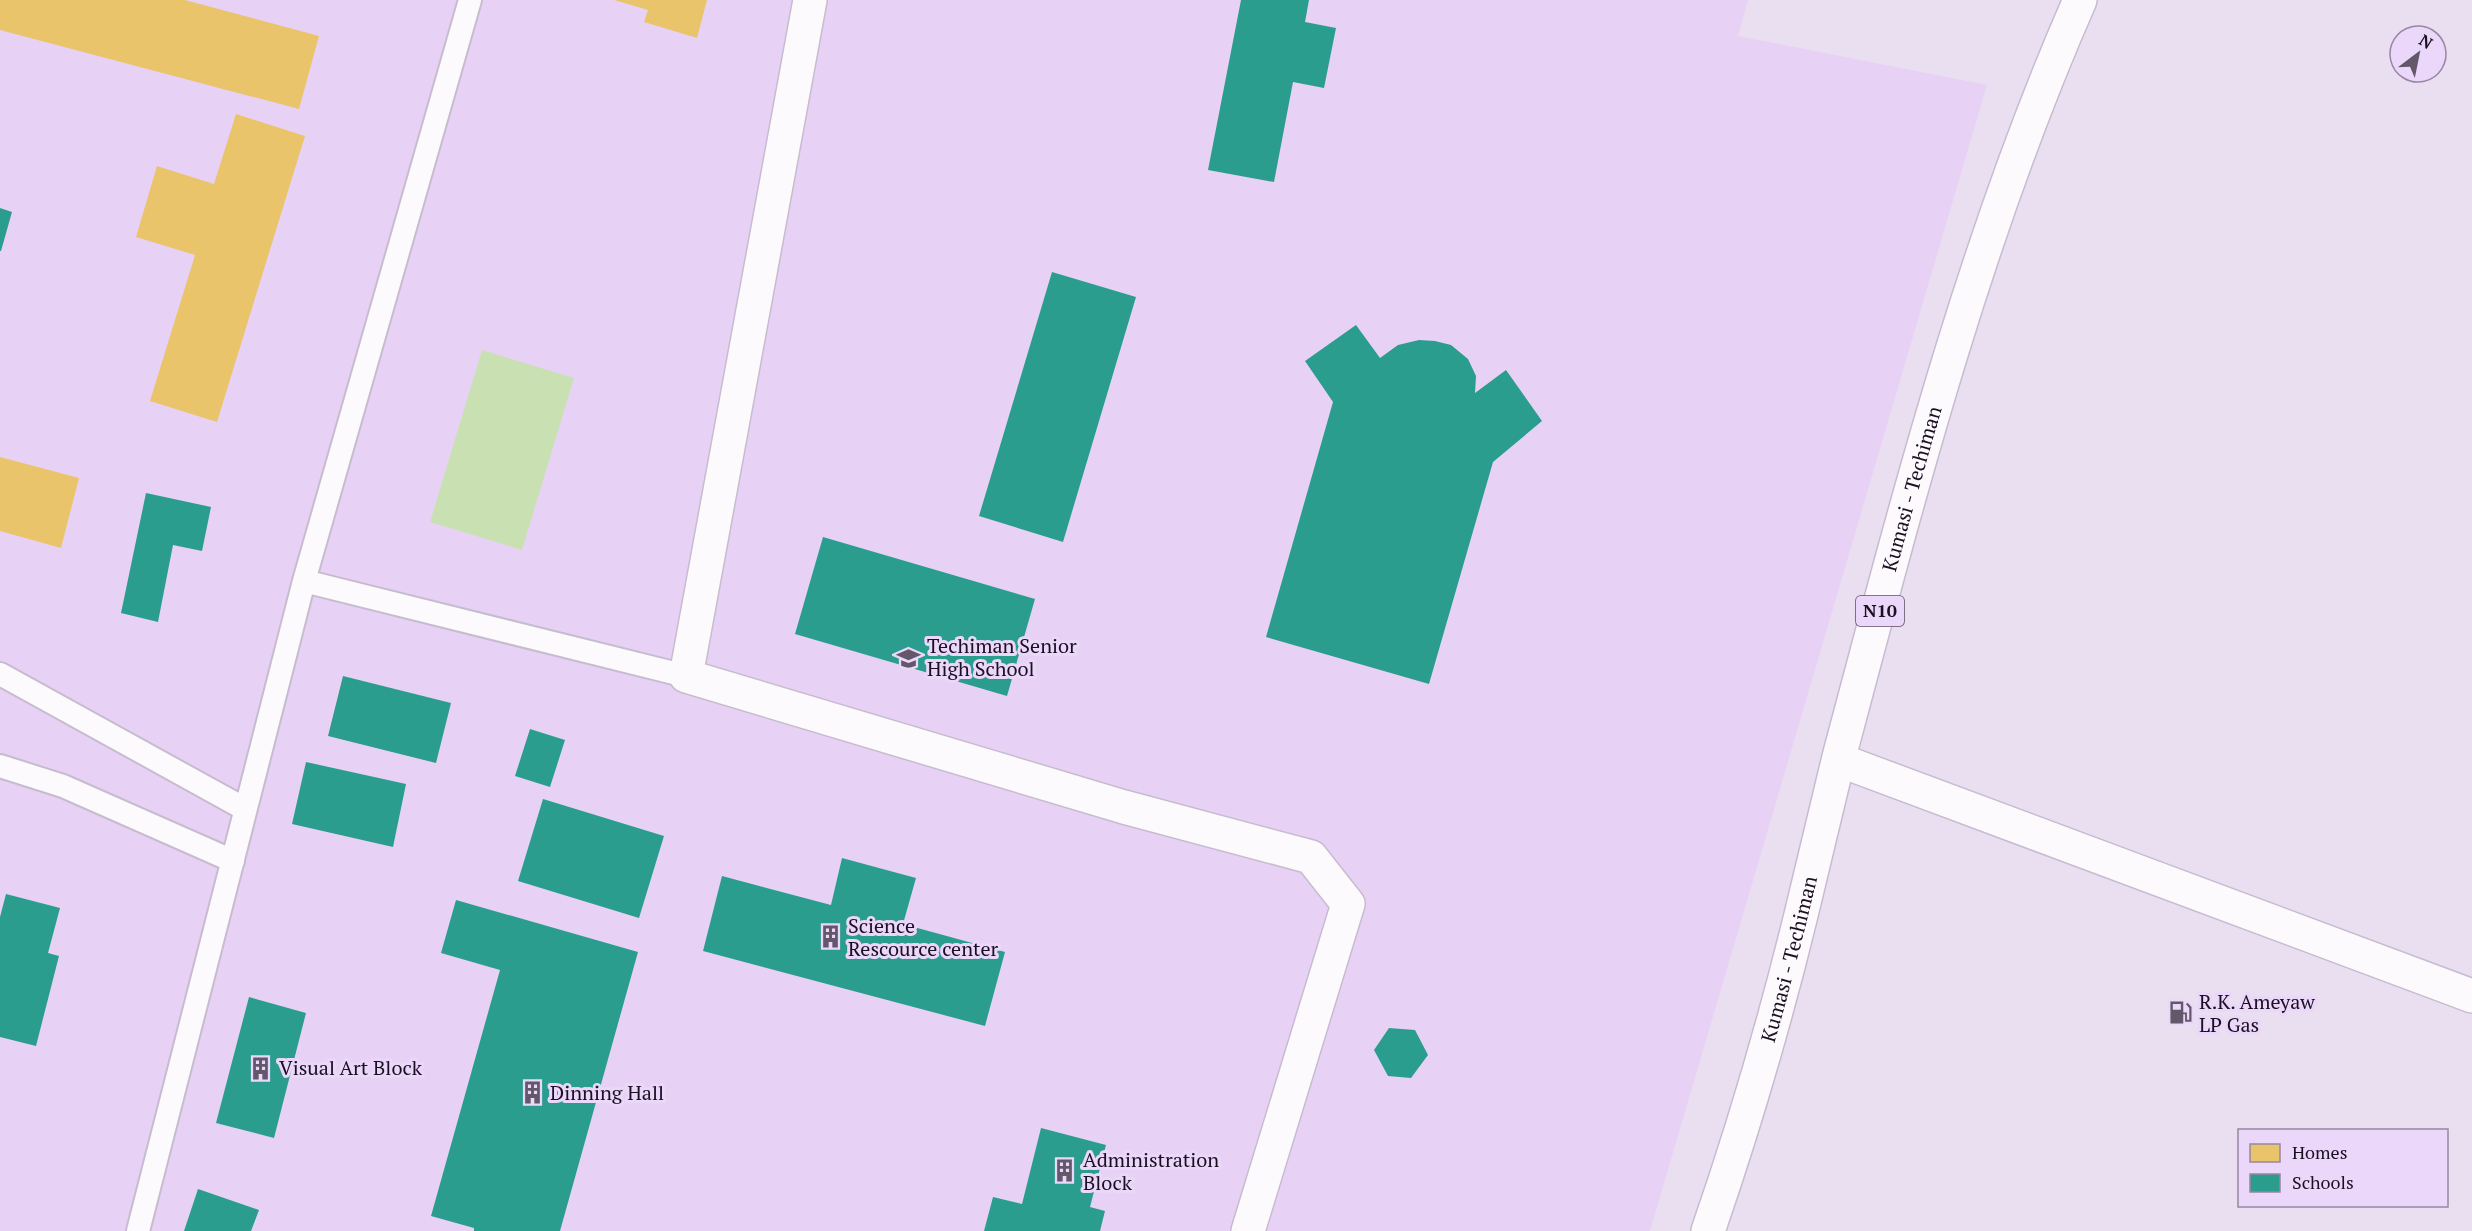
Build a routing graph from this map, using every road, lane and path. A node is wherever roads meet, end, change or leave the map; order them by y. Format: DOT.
graph roads {
  1 [pos="470,0"];
  2 [pos="810,0"];
  3 [pos="2080,0"];
  4 [pos="304,581"];
  5 [pos="0,674"];
  6 [pos="686,675"];
  7 [pos="1839,760"];
  8 [pos="0,766"];
  9 [pos="245,810"];
  10 [pos="233,861"];
  11 [pos="2472,996"];
  12 [pos="138,1231"];
  13 [pos="1248,1231"];
  14 [pos="1708,1231"];
  1 -- 4 [label="lane"];
  2 -- 6 [label="main road"];
  3 -- 7 [label="main road, Kumasi - Techiman / N10"];
  4 -- 6 [label="lane"];
  4 -- 9 [label="lane"];
  5 -- 9 [label="lane"];
  6 -- 13 [label="main road"];
  7 -- 11 [label="main road"];
  7 -- 14 [label="main road, Kumasi - Techiman / N10"];
  8 -- 10 [label="lane"];
  9 -- 10 [label="lane"];
  10 -- 12 [label="lane"];
}
